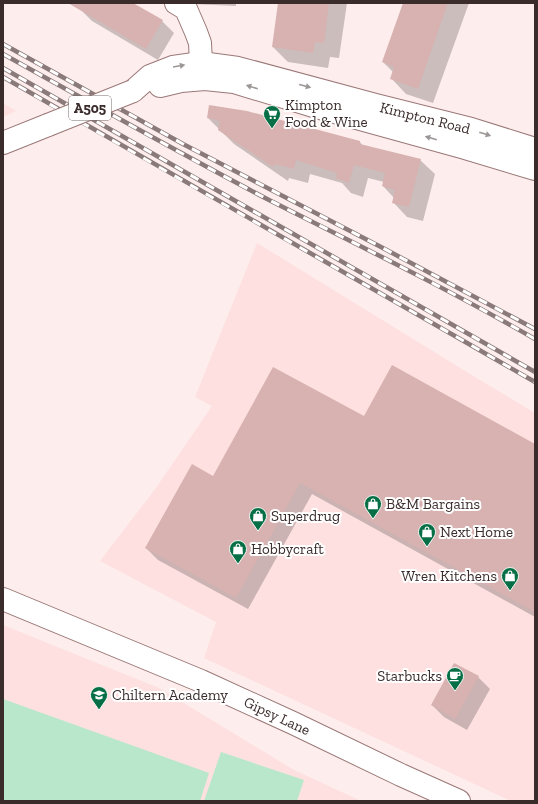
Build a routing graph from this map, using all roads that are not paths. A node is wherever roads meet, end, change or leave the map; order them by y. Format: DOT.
graph roads {
  1 [pos="176,3"];
  2 [pos="201,63"];
  3 [pos="133,91"];
  4 [pos="3,143"];
  5 [pos="535,149"];
  6 [pos="535,169"];
  7 [pos="3,599"];
  8 [pos="459,801"];
  1 -- 2 [label="main road"];
  3 -- 2 [label="main road, Kimpton Road / A505, one-way"];
  2 -- 5 [label="main road, Kimpton Road / A505, one-way"];
  3 -- 4 [label="main road, Kimpton Road / A505, bridge"];
  6 -- 3 [label="main road, Kimpton Road / A505, one-way"];
  7 -- 8 [label="main road, Gipsy Lane"];
}
